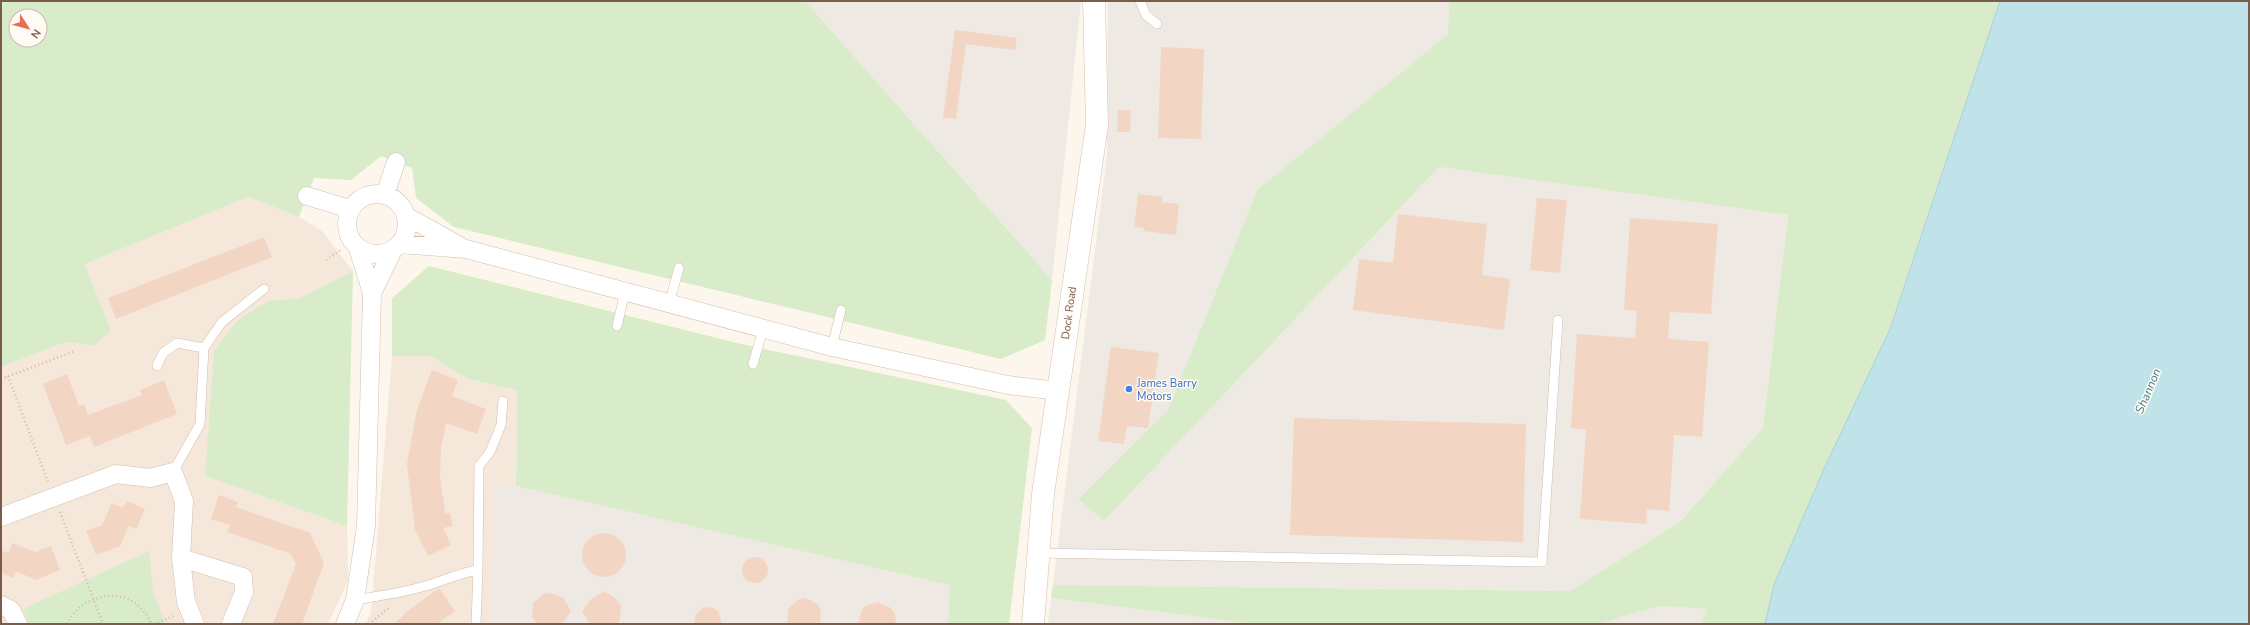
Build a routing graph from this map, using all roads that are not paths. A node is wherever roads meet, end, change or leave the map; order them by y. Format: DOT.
graph roads {
  1 [pos="1094,1"];
  2 [pos="1140,1"];
  3 [pos="1157,24"];
  4 [pos="396,162"];
  5 [pos="385,195"];
  6 [pos="307,196"];
  7 [pos="350,209"];
  8 [pos="406,216"];
  9 [pos="356,246"];
  10 [pos="396,247"];
  11 [pos="466,249"];
  12 [pos="679,268"];
  13 [pos="264,289"];
  14 [pos="625,292"];
  15 [pos="372,293"];
  16 [pos="669,304"];
  17 [pos="841,310"];
  18 [pos="1558,320"];
  19 [pos="617,326"];
  20 [pos="763,329"];
  21 [pos="832,347"];
  22 [pos="204,348"];
  23 [pos="752,364"];
  24 [pos="157,366"];
  25 [pos="1058,391"];
  26 [pos="503,401"];
  27 [pos="173,472"];
  28 [pos="1,517"];
  29 [pos="1038,553"];
  30 [pos="181,558"];
  31 [pos="478,570"];
  32 [pos="355,600"];
  33 [pos="1,605"];
  34 [pos="192,617"];
  35 [pos="18,624"];
  36 [pos="231,624"];
  37 [pos="344,624"];
  38 [pos="476,624"];
  39 [pos="1033,624"];
  1 -- 25 [label="main road, Dock Road"];
  2 -- 3 [label="lane"];
  4 -- 5 [label="street"];
  5 -- 7 [label="street"];
  5 -- 8 [label="street"];
  6 -- 7 [label="street"];
  7 -- 9 [label="street"];
  8 -- 10 [label="street"];
  8 -- 11 [label="street"];
  9 -- 10 [label="street"];
  9 -- 15 [label="street"];
  10 -- 11 [label="street"];
  10 -- 15 [label="street"];
  11 -- 14 [label="street"];
  12 -- 16 [label="lane"];
  13 -- 22 [label="lane"];
  14 -- 16 [label="street"];
  14 -- 19 [label="lane"];
  15 -- 32 [label="street"];
  16 -- 20 [label="street"];
  17 -- 21 [label="lane"];
  18 -- 29 [label="lane"];
  20 -- 21 [label="street"];
  20 -- 23 [label="lane"];
  21 -- 25 [label="street"];
  22 -- 24 [label="lane"];
  22 -- 27 [label="lane"];
  25 -- 29 [label="main road, Dock Road"];
  26 -- 31 [label="lane"];
  27 -- 28 [label="street"];
  27 -- 30 [label="street"];
  29 -- 39 [label="main road, Dock Road"];
  30 -- 34 [label="street"];
  30 -- 36 [label="street"];
  31 -- 32 [label="lane"];
  31 -- 38 [label="lane"];
  32 -- 37 [label="street"];
  33 -- 35 [label="street"];
}
